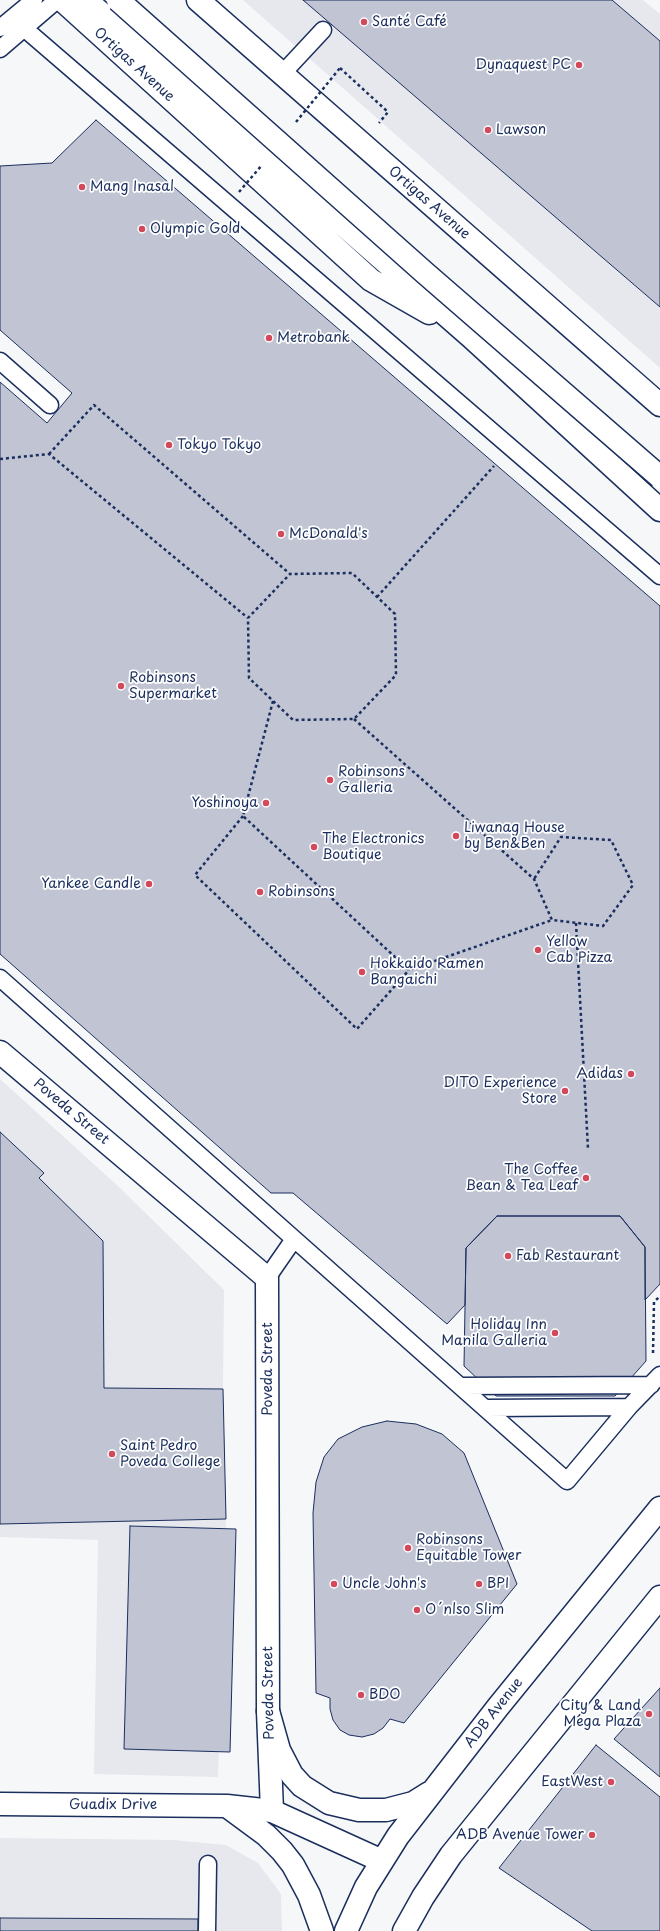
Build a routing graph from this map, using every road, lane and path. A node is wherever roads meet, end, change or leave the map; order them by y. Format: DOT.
graph roads {
  1 [pos="34,0"];
  2 [pos="57,0"];
  3 [pos="62,0"];
  4 [pos="86,0"];
  5 [pos="105,0"];
  6 [pos="118,0"];
  7 [pos="198,0"];
  8 [pos="0,28"];
  9 [pos="25,28"];
  10 [pos="323,30"];
  11 [pos="0,49"];
  12 [pos="340,68"];
  13 [pos="282,74"];
  14 [pos="388,112"];
  15 [pos="376,254"];
  16 [pos="470,336"];
  17 [pos="0,361"];
  18 [pos="50,405"];
  19 [pos="660,405"];
  20 [pos="510,447"];
  21 [pos="49,454"];
  22 [pos="0,459"];
  23 [pos="660,476"];
  24 [pos="660,510"];
  25 [pos="290,574"];
  26 [pos="660,576"];
  27 [pos="377,597"];
  28 [pos="248,618"];
  29 [pos="273,701"];
  30 [pos="354,719"];
  31 [pos="243,816"];
  32 [pos="534,880"];
  33 [pos="552,920"];
  34 [pos="576,923"];
  35 [pos="409,970"];
  36 [pos="0,978"];
  37 [pos="0,1052"];
  38 [pos="588,1149"];
  39 [pos="294,1239"];
  40 [pos="267,1278"];
  41 [pos="660,1296"];
  42 [pos="655,1374"];
  43 [pos="462,1386"];
  44 [pos="487,1408"];
  45 [pos="629,1408"];
  46 [pos="660,1508"];
  47 [pos="660,1597"];
  48 [pos="268,1711"];
  49 [pos="434,1791"];
  50 [pos="0,1804"];
  51 [pos="227,1806"];
  52 [pos="272,1811"];
  53 [pos="382,1861"];
  54 [pos="208,1864"];
  55 [pos="207,1931"];
  56 [pos="322,1931"];
  57 [pos="346,1931"];
  58 [pos="404,1931"];
  1 -- 8 [label="lane"];
  2 -- 9 [label="lane"];
  3 -- 16 [label="main road, Ortigas Avenue"];
  4 -- 15 [label="main road, Ortigas Avenue"];
  5 -- 15 [label="lane"];
  6 -- 23 [label="main road, bridge"];
  7 -- 13 [label="main road, Ortigas Avenue"];
  9 -- 11 [label="lane"];
  9 -- 20 [label="lane"];
  10 -- 13 [label="lane"];
  12 -- 14 [label="path"];
  13 -- 19 [label="main road, Ortigas Avenue"];
  15 -- 16 [label="main road, Ortigas Avenue"];
  16 -- 24 [label="main road, Ortigas Avenue"];
  17 -- 18 [label="lane"];
  20 -- 26 [label="lane"];
  20 -- 27 [label="path"];
  21 -- 22 [label="path"];
  21 -- 25 [label="path"];
  21 -- 28 [label="path"];
  25 -- 27 [label="path"];
  25 -- 28 [label="path"];
  27 -- 30 [label="path"];
  28 -- 29 [label="path"];
  29 -- 30 [label="path"];
  29 -- 31 [label="path"];
  30 -- 32 [label="path"];
  31 -- 35 [label="path"];
  31 -- 35 [label="path"];
  32 -- 33 [label="path"];
  32 -- 34 [label="path"];
  33 -- 34 [label="path"];
  33 -- 35 [label="path"];
  34 -- 38 [label="path"];
  36 -- 39 [label="lane"];
  37 -- 40 [label="main road, Poveda Street"];
  39 -- 40 [label="lane"];
  39 -- 43 [label="lane"];
  40 -- 48 [label="main road, Poveda Street"];
  41 -- 42 [label="path"];
  42 -- 43 [label="lane"];
  42 -- 45 [label="lane"];
  43 -- 44 [label="lane"];
  44 -- 45 [label="lane"];
  44 -- 45 [label="lane"];
  46 -- 49 [label="main road, ADB Avenue"];
  47 -- 58 [label="main road"];
  48 -- 49 [label="main road"];
  48 -- 52 [label="main road, Poveda Street"];
  49 -- 53 [label="main road, ADB Avenue"];
  50 -- 51 [label="main road, Guadix Drive"];
  51 -- 52 [label="main road, Guadix Drive"];
  51 -- 56 [label="main road"];
  52 -- 53 [label="main road, Guadix Drive"];
  53 -- 57 [label="main road, ADB Avenue"];
  54 -- 55 [label="lane"];
}
